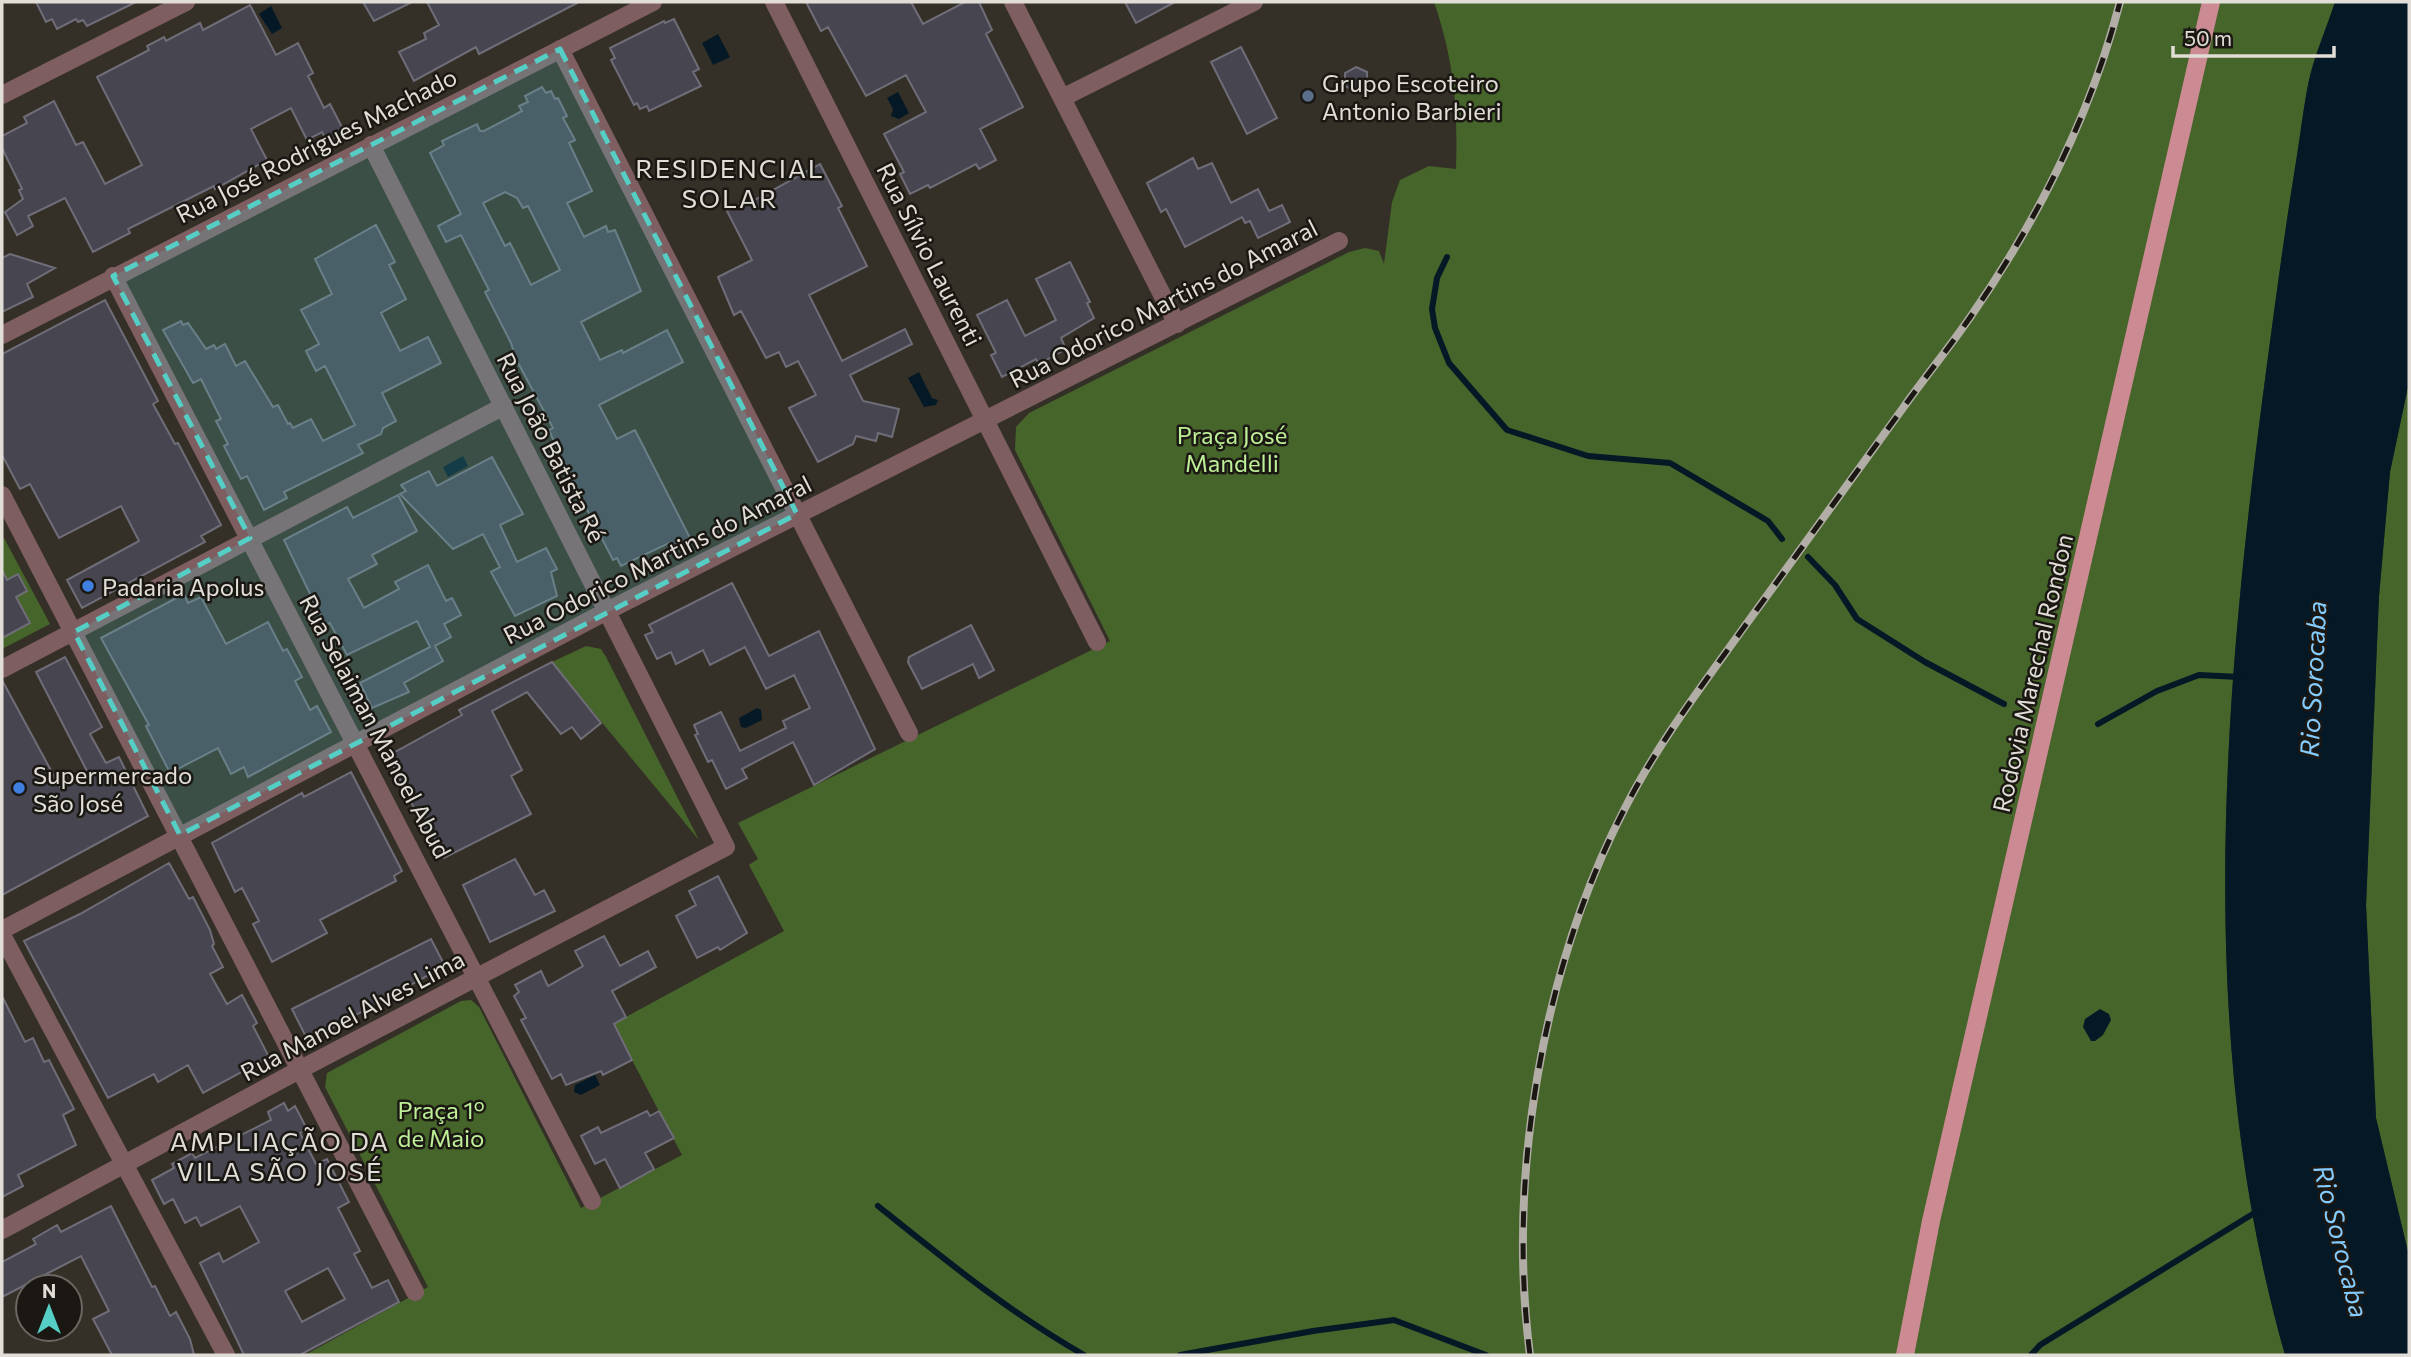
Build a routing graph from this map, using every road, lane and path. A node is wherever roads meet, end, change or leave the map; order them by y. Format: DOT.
graph roads {
  1 [pos="186,2"];
  2 [pos="653,2"];
  3 [pos="774,2"];
  4 [pos="1013,2"];
  5 [pos="1254,2"];
  6 [pos="2211,2"];
  7 [pos="561,48"];
  8 [pos="2,95"];
  9 [pos="1062,98"];
  10 [pos="371,145"];
  11 [pos="1339,241"];
  12 [pos="113,276"];
  13 [pos="1177,324"];
  14 [pos="2,335"];
  15 [pos="504,406"];
  16 [pos="986,419"];
  17 [pos="2,495"];
  18 [pos="797,514"];
  19 [pos="250,538"];
  20 [pos="607,611"];
  21 [pos="74,632"];
  22 [pos="1097,642"];
  23 [pos="2,669"];
  24 [pos="909,733"];
  25 [pos="356,741"];
  26 [pos="180,835"];
  27 [pos="726,847"];
  28 [pos="2,932"];
  29 [pos="478,977"];
  30 [pos="301,1069"];
  31 [pos="123,1164"];
  32 [pos="593,1201"];
  33 [pos="2,1230"];
  34 [pos="415,1292"];
  35 [pos="226,1355"];
  36 [pos="1905,1355"];
  1 -- 8 [label="street"];
  2 -- 7 [label="street, Rua José Rodrigues Machado"];
  3 -- 16 [label="street, Rua Sílvio Laurenti"];
  4 -- 9 [label="street"];
  5 -- 9 [label="street"];
  6 -- 36 [label="main road, Rodovia Marechal Rondon"];
  7 -- 10 [label="street, Rua José Rodrigues Machado"];
  7 -- 18 [label="street"];
  9 -- 13 [label="street"];
  10 -- 12 [label="street, Rua José Rodrigues Machado"];
  10 -- 15 [label="street, Rua João Batista Ré"];
  11 -- 13 [label="street, Rua Odorico Martins do Amaral"];
  12 -- 14 [label="street, Rua José Rodrigues Machado"];
  12 -- 19 [label="street, Rua Selaiman Manoel Abud"];
  13 -- 16 [label="street, Rua Odorico Martins do Amaral"];
  15 -- 19 [label="street"];
  15 -- 20 [label="street, Rua João Batista Ré"];
  16 -- 18 [label="street, Rua Odorico Martins do Amaral"];
  16 -- 22 [label="street, Rua Sílvio Laurenti"];
  17 -- 21 [label="street"];
  18 -- 20 [label="street, Rua Odorico Martins do Amaral"];
  18 -- 24 [label="street"];
  19 -- 21 [label="street"];
  19 -- 25 [label="street, Rua Selaiman Manoel Abud"];
  20 -- 25 [label="street, Rua Odorico Martins do Amaral"];
  20 -- 27 [label="street, Rua João Batista Ré"];
  21 -- 23 [label="street"];
  21 -- 26 [label="street"];
  25 -- 26 [label="street, Rua Odorico Martins do Amaral"];
  25 -- 29 [label="street, Rua Selaiman Manoel Abud"];
  26 -- 28 [label="street, Rua Odorico Martins do Amaral"];
  26 -- 30 [label="street"];
  27 -- 29 [label="street, Rua Manoel Alves Lima"];
  28 -- 31 [label="street"];
  29 -- 30 [label="street, Rua Manoel Alves Lima"];
  29 -- 32 [label="street, Rua Selaiman Manoel Abud"];
  30 -- 31 [label="street, Rua Manoel Alves Lima"];
  30 -- 34 [label="street"];
  31 -- 33 [label="street, Rua Manoel Alves Lima"];
  31 -- 35 [label="street"];
}
